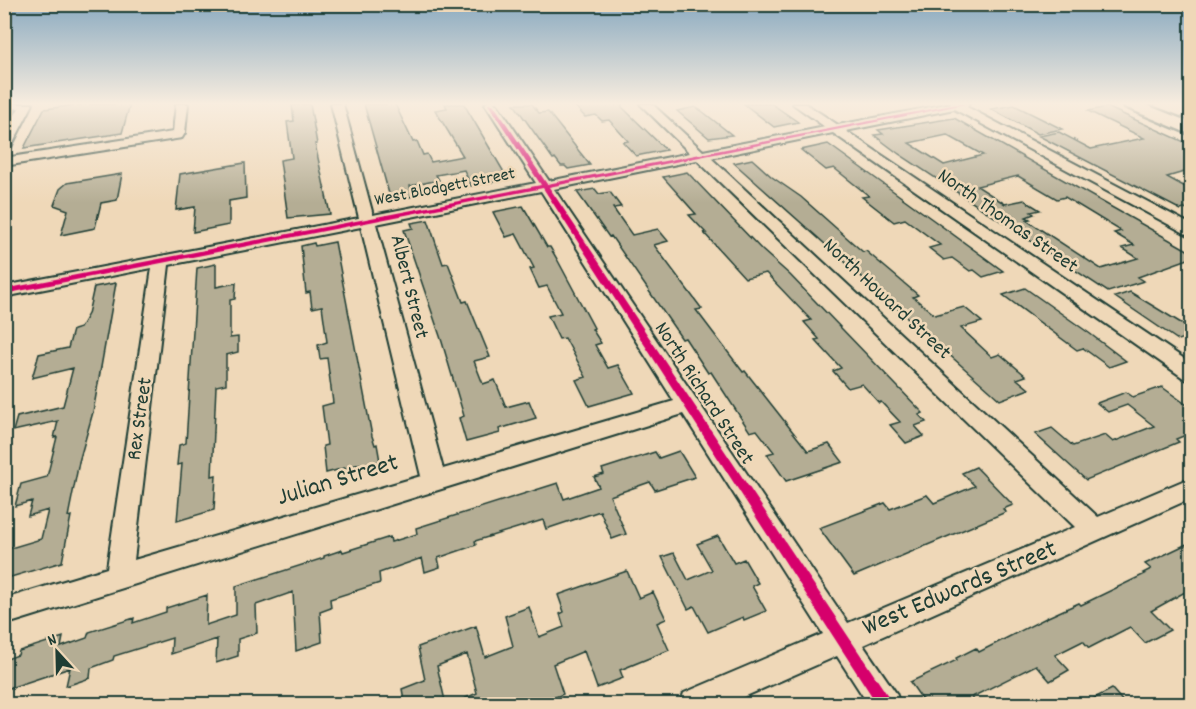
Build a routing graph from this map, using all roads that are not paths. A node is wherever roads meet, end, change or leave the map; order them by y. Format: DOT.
graph roads {
  1 [pos="164,137"];
  2 [pos="346,137"];
  3 [pos="513,137"];
  4 [pos="681,137"];
  5 [pos="790,137"];
  6 [pos="848,137"];
  7 [pos="1018,137"];
  8 [pos="700,155"];
  9 [pos="4,162"];
  10 [pos="544,185"];
  11 [pos="368,220"];
  12 [pos="1191,232"];
  13 [pos="161,261"];
  14 [pos="4,292"];
  15 [pos="1191,374"];
  16 [pos="688,405"];
  17 [pos="435,482"];
  18 [pos="1191,487"];
  19 [pos="1095,530"];
  20 [pos="119,577"];
  21 [pos="4,612"];
  22 [pos="843,639"];
  23 [pos="695,705"];
  24 [pos="885,705"];
  1 -- 9 [label="street"];
  2 -- 11 [label="street, Albert Street"];
  3 -- 10 [label="street, North Richard Street"];
  4 -- 8 [label="street, North Howard Street"];
  5 -- 8 [label="street, West Blodgett Street"];
  6 -- 15 [label="street, North Thomas Street"];
  7 -- 12 [label="street"];
  8 -- 10 [label="street, West Blodgett Street"];
  8 -- 19 [label="street, North Howard Street"];
  10 -- 11 [label="street, West Blodgett Street"];
  10 -- 16 [label="street, North Richard Street"];
  11 -- 13 [label="street, West Blodgett Street"];
  11 -- 17 [label="street, Albert Street"];
  13 -- 14 [label="street, West Blodgett Street"];
  13 -- 20 [label="street, Rex Street"];
  16 -- 17 [label="street, Julian Street"];
  16 -- 22 [label="street, North Richard Street"];
  17 -- 20 [label="street, Julian Street"];
  18 -- 19 [label="street, West Edwards Street"];
  19 -- 22 [label="street, West Edwards Street"];
  20 -- 21 [label="street, Julian Street"];
  22 -- 23 [label="street, West Edwards Street"];
  22 -- 24 [label="street, North Richard Street"];
}
